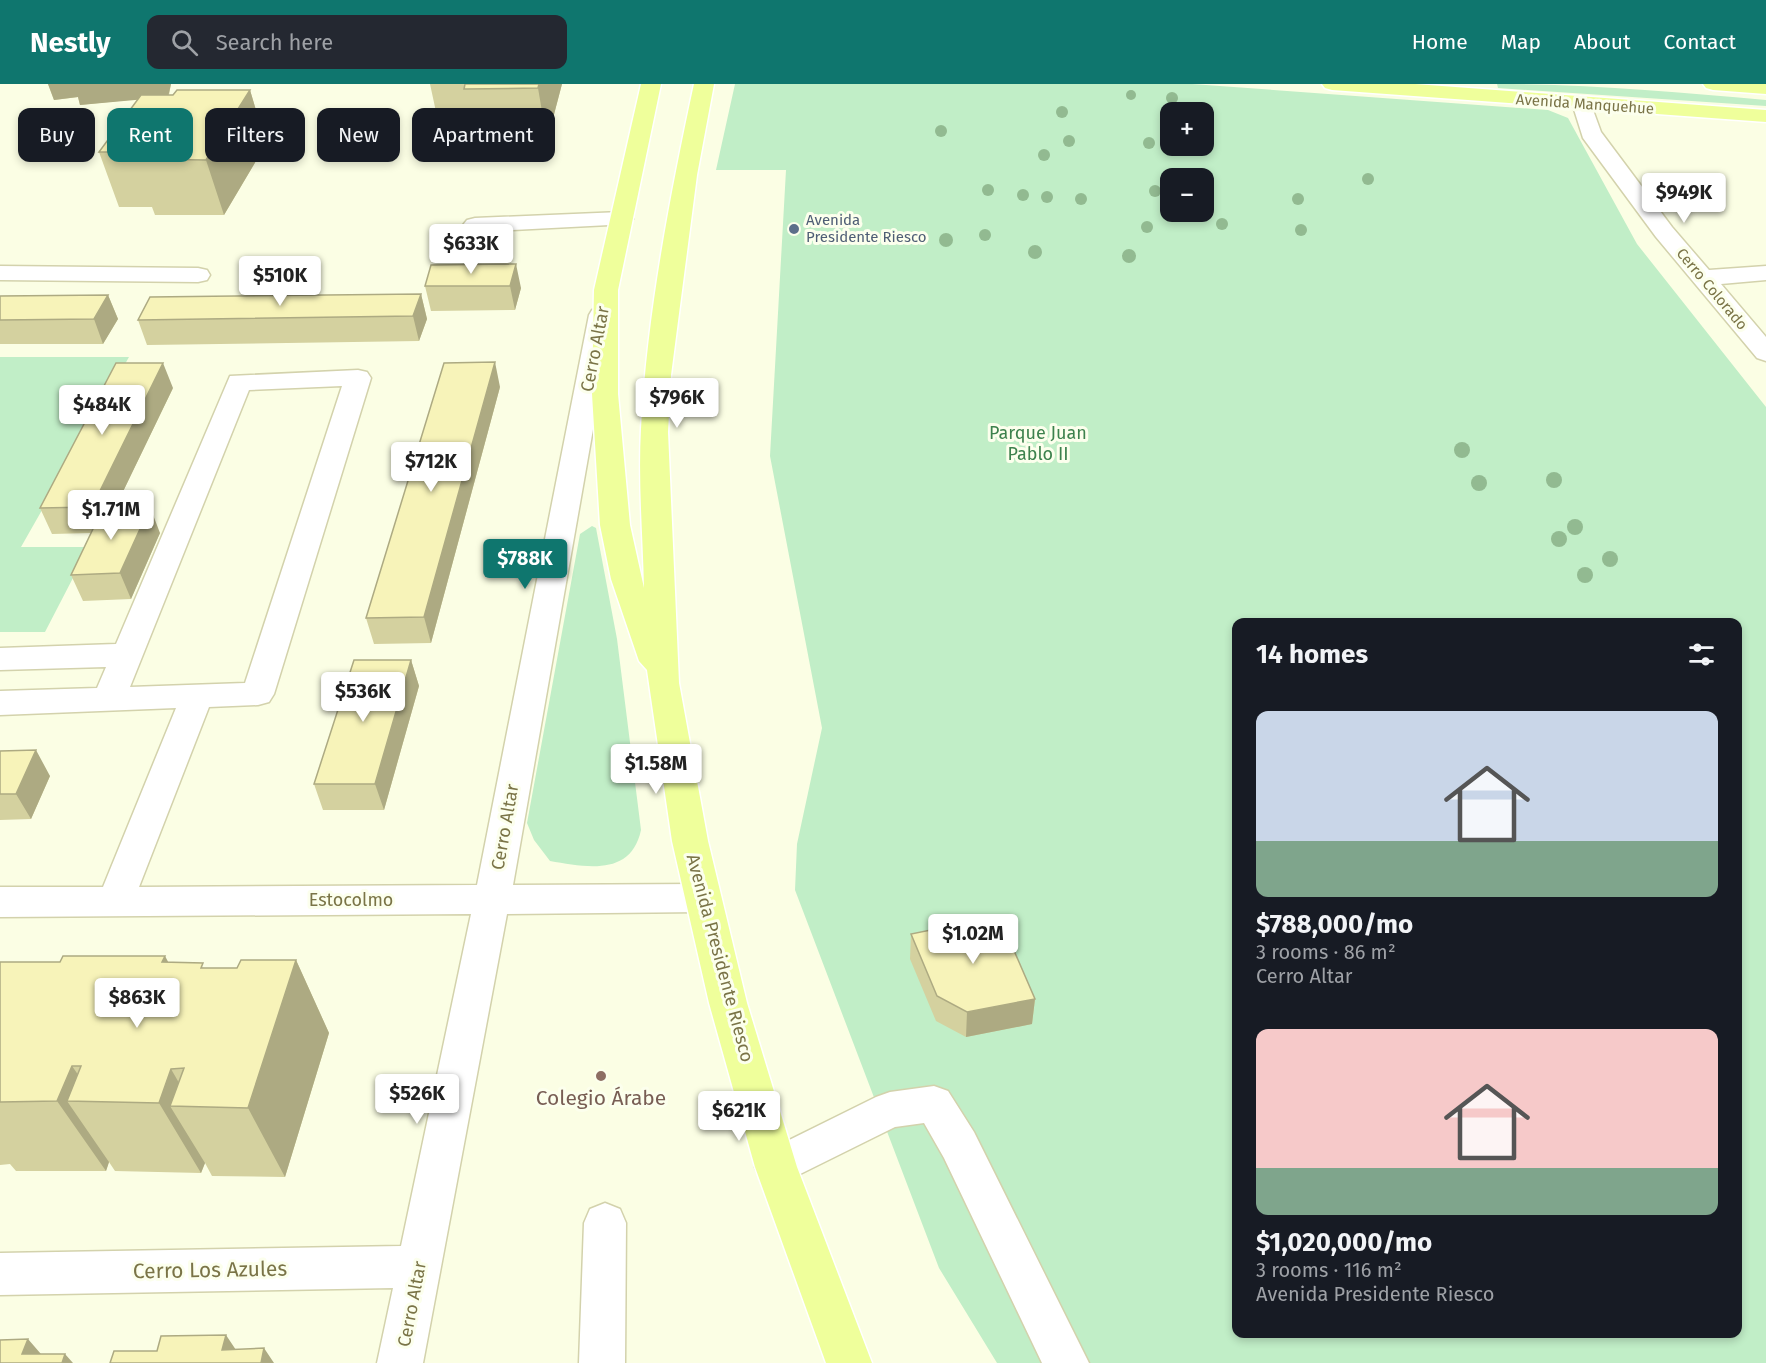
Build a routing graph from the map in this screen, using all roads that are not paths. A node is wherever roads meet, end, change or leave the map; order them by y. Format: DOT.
graph roads {
  1 [pos="651,84"];
  2 [pos="704,84"];
  3 [pos="1332,84"];
  4 [pos="1713,84"];
  5 [pos="1766,88"];
  6 [pos="1582,103"];
  7 [pos="1766,116"];
  8 [pos="621,219"];
  9 [pos="475,225"];
  10 [pos="0,273"];
  11 [pos="1766,273"];
  12 [pos="198,275"];
  13 [pos="1702,278"];
  14 [pos="606,290"];
  15 [pos="1766,353"];
  16 [pos="127,655"];
  17 [pos="0,659"];
  18 [pos="663,682"];
  19 [pos="197,696"];
  20 [pos="109,699"];
  21 [pos="0,703"];
  22 [pos="702,898"];
  23 [pos="492,899"];
  24 [pos="115,901"];
  25 [pos="0,902"];
  26 [pos="776,1167"];
  27 [pos="605,1223"];
  28 [pos="419,1267"];
  29 [pos="0,1274"];
  30 [pos="400,1363"];
  31 [pos="602,1363"];
  32 [pos="849,1363"];
  33 [pos="1066,1363"];
  1 -- 8 [label="main road, Avenida Presidente Riesco"];
  2 -- 18 [label="main road, Avenida Presidente Riesco"];
  3 -- 6 [label="main road, Avenida Manquehue"];
  4 -- 5 [label="main road"];
  6 -- 7 [label="main road, Avenida Manquehue"];
  6 -- 13 [label="street, Cerro Colorado"];
  8 -- 9 [label="street"];
  8 -- 14 [label="main road, Avenida Presidente Riesco"];
  10 -- 12 [label="street"];
  11 -- 13 [label="street"];
  13 -- 15 [label="street, Cerro Colorado"];
  14 -- 18 [label="main road, Avenida Presidente Riesco"];
  14 -- 23 [label="street, Cerro Altar"];
  16 -- 17 [label="street"];
  16 -- 19 [label="street"];
  16 -- 20 [label="street"];
  18 -- 22 [label="main road, Avenida Presidente Riesco"];
  19 -- 20 [label="street"];
  19 -- 24 [label="street"];
  20 -- 21 [label="street"];
  22 -- 23 [label="street, Estocolmo"];
  22 -- 26 [label="main road, Avenida Presidente Riesco"];
  23 -- 24 [label="street, Estocolmo"];
  23 -- 28 [label="street, Cerro Altar"];
  24 -- 25 [label="street, Estocolmo"];
  26 -- 32 [label="main road, Avenida Presidente Riesco"];
  26 -- 33 [label="street"];
  27 -- 31 [label="street"];
  28 -- 29 [label="street, Cerro Los Azules"];
  28 -- 30 [label="street, Cerro Altar"];
}
